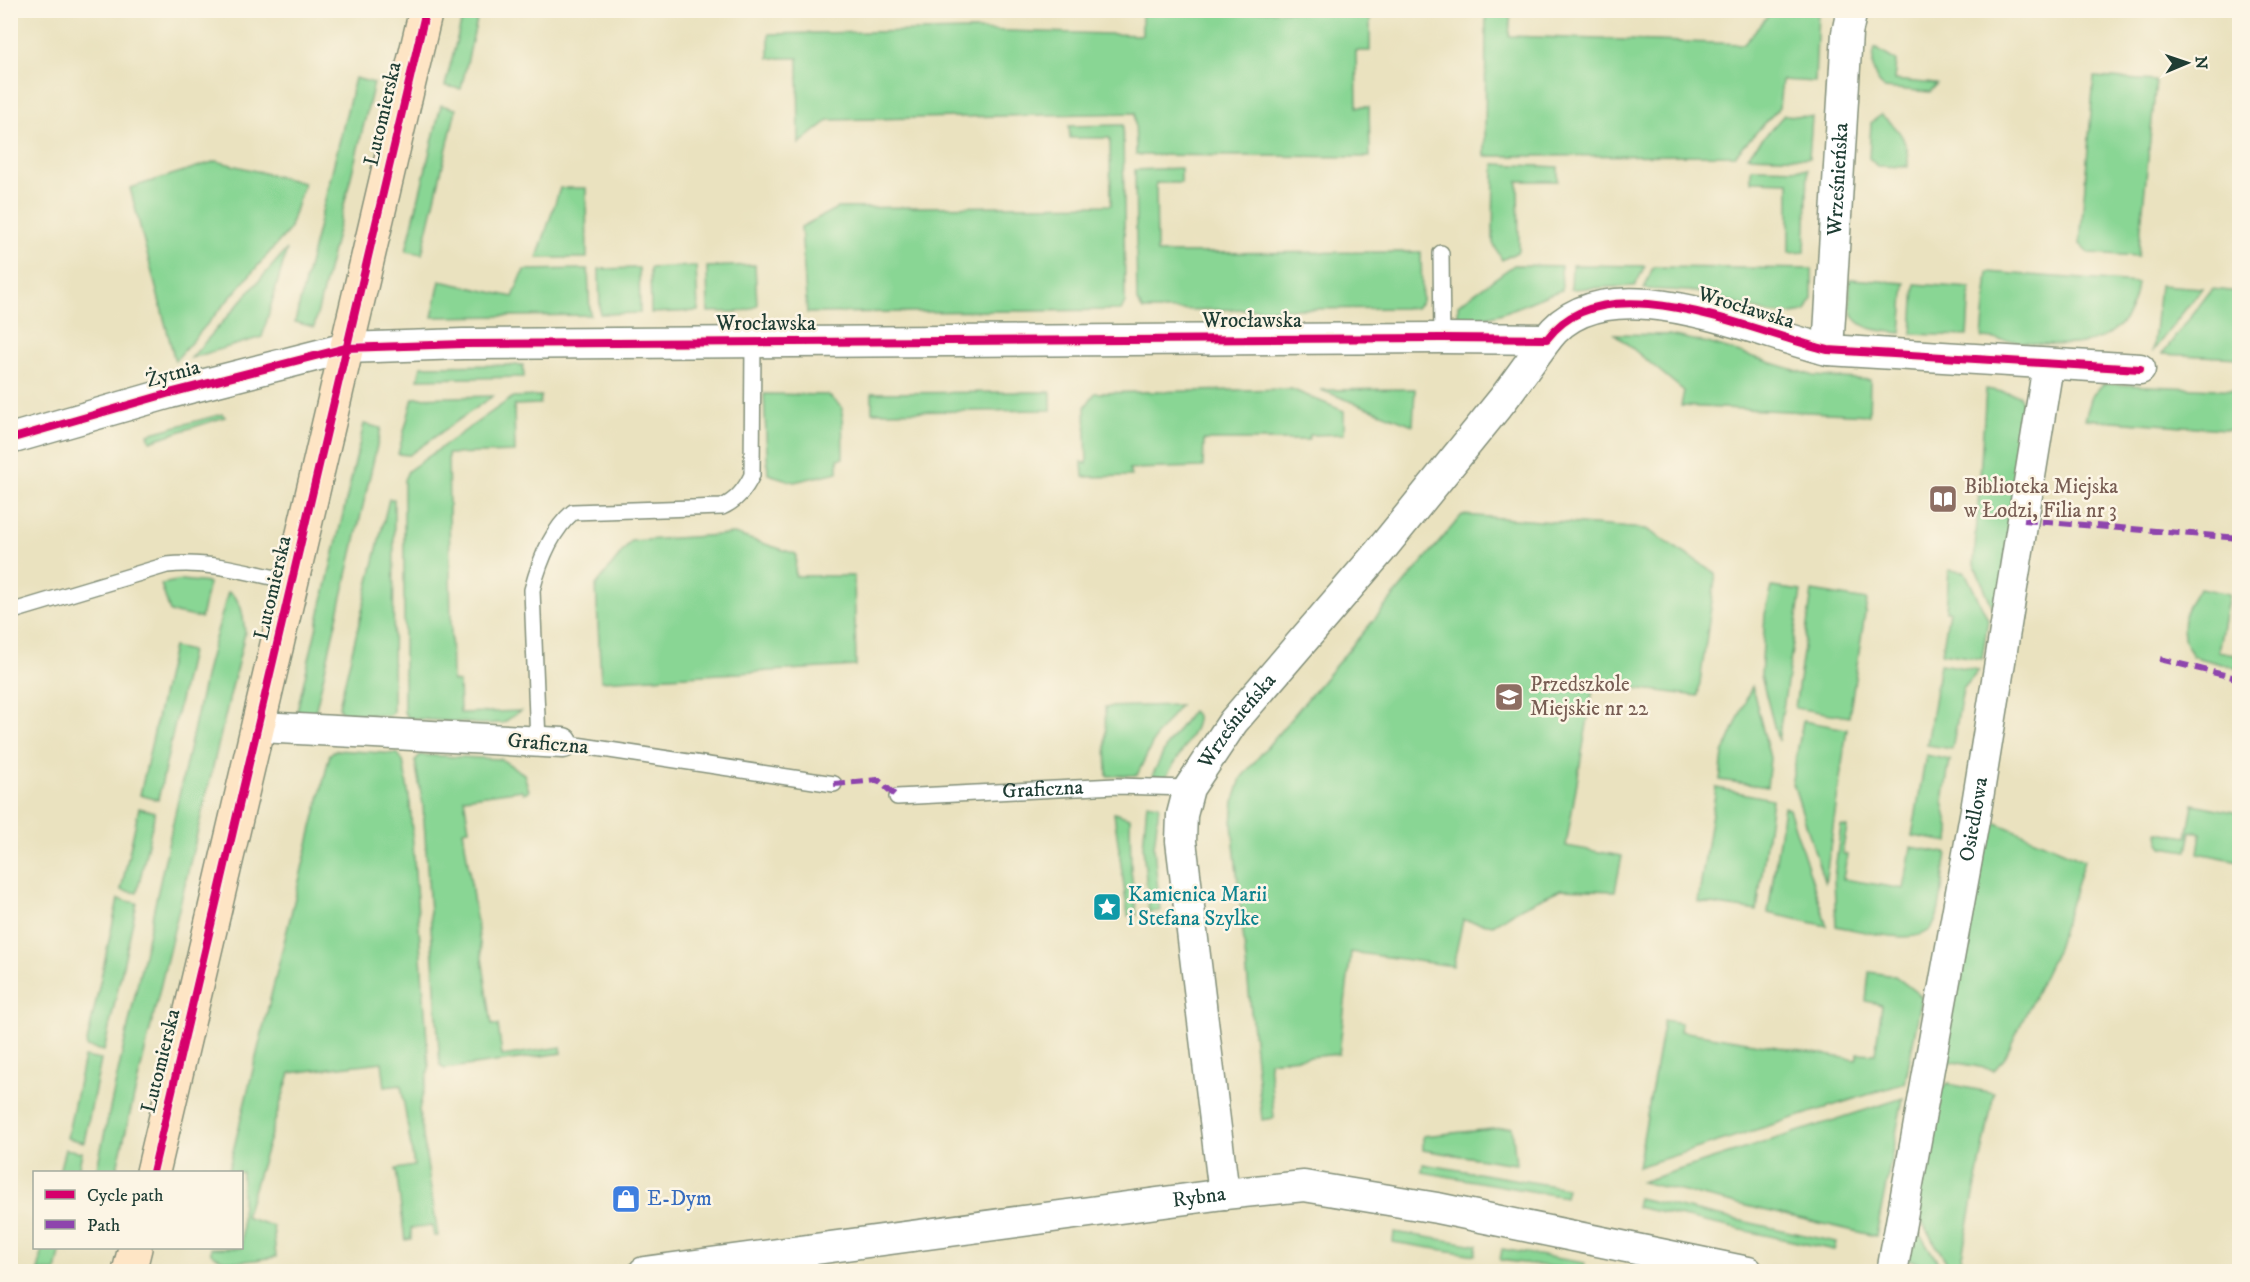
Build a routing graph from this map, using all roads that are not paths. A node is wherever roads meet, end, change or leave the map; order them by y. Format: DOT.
graph roads {
  1 [pos="426,10"];
  2 [pos="1852,10"];
  3 [pos="1441,253"];
  4 [pos="1442,338"];
  5 [pos="1547,339"];
  6 [pos="753,342"];
  7 [pos="346,348"];
  8 [pos="1828,350"];
  9 [pos="2048,365"];
  10 [pos="2140,369"];
  11 [pos="10,439"];
  12 [pos="293,582"];
  13 [pos="10,612"];
  14 [pos="260,727"];
  15 [pos="551,742"];
  16 [pos="834,784"];
  17 [pos="1189,788"];
  18 [pos="897,797"];
  19 [pos="153,1171"];
  20 [pos="1224,1194"];
  21 [pos="135,1249"];
  22 [pos="129,1272"];
  23 [pos="644,1272"];
  24 [pos="1748,1272"];
  25 [pos="1892,1272"];
  1 -- 7 [label="main road, Lutomierska"];
  2 -- 8 [label="street, Wrześnieńska"];
  3 -- 4 [label="lane"];
  4 -- 5 [label="street, Wrocławska"];
  4 -- 6 [label="street, Wrocławska"];
  5 -- 8 [label="street, Wrocławska"];
  5 -- 17 [label="street, Wrześnieńska"];
  6 -- 7 [label="street, Wrocławska"];
  6 -- 15 [label="lane"];
  7 -- 11 [label="street, Żytnia"];
  7 -- 12 [label="main road, Lutomierska"];
  8 -- 9 [label="street, Wrocławska"];
  9 -- 10 [label="street, Wrocławska"];
  9 -- 25 [label="street, Osiedlowa"];
  12 -- 13 [label="lane"];
  12 -- 14 [label="main road, Lutomierska"];
  14 -- 15 [label="street, Graficzna"];
  14 -- 19 [label="main road, Lutomierska"];
  15 -- 16 [label="lane, Graficzna"];
  17 -- 18 [label="lane, Graficzna"];
  17 -- 20 [label="street, Wrześnieńska"];
  20 -- 23 [label="street, Rybna"];
  20 -- 24 [label="street, Rybna"];
  21 -- 22 [label="main road"];
}
